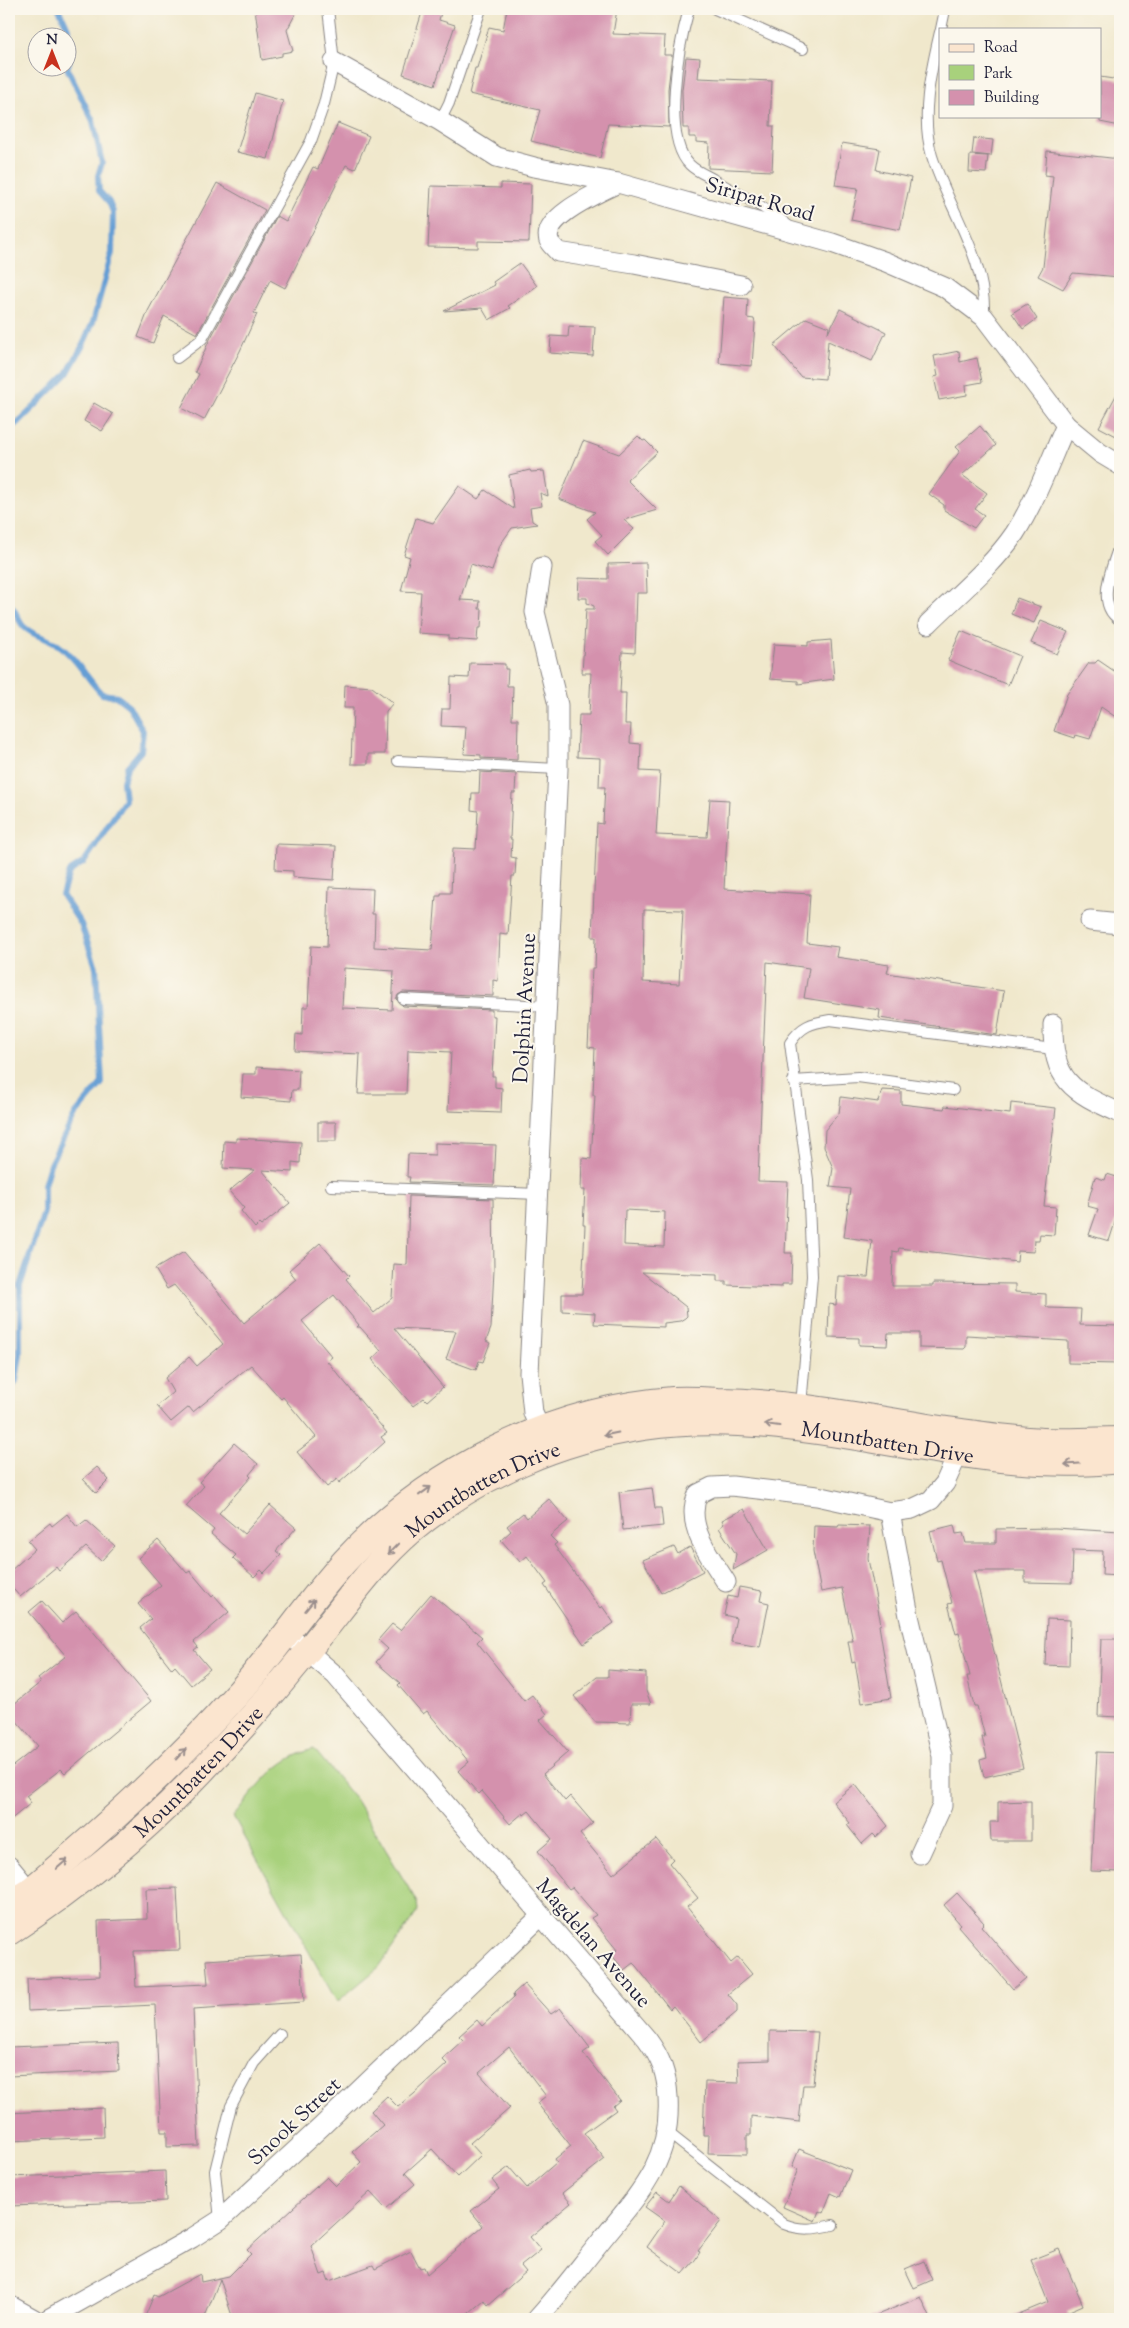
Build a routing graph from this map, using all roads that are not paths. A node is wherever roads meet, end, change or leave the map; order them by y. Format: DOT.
graph roads {
  1 [pos="328,9"];
  2 [pos="481,9"];
  3 [pos="689,9"];
  4 [pos="715,9"];
  5 [pos="945,10"];
  6 [pos="941,28"];
  7 [pos="939,39"];
  8 [pos="803,49"];
  9 [pos="334,62"];
  10 [pos="440,121"];
  11 [pos="618,183"];
  12 [pos="795,232"];
  13 [pos="741,285"];
  14 [pos="984,317"];
  15 [pos="177,358"];
  16 [pos="1066,425"];
  17 [pos="1120,464"];
  18 [pos="1120,543"];
  19 [pos="542,566"];
  20 [pos="1120,620"];
  21 [pos="928,624"];
  22 [pos="398,761"];
  23 [pos="558,769"];
  24 [pos="1090,921"];
  25 [pos="1120,924"];
  26 [pos="403,999"];
  27 [pos="546,1006"];
  28 [pos="1053,1024"];
  29 [pos="1053,1049"];
  30 [pos="794,1081"];
  31 [pos="953,1090"];
  32 [pos="1120,1113"];
  33 [pos="331,1186"];
  34 [pos="538,1194"];
  35 [pos="801,1406"];
  36 [pos="1120,1440"];
  37 [pos="544,1441"];
  38 [pos="958,1454"];
  39 [pos="1120,1460"];
  40 [pos="890,1512"];
  41 [pos="726,1582"];
  42 [pos="286,1634"];
  43 [pos="308,1651"];
  44 [pos="920,1854"];
  45 [pos="9,1866"];
  46 [pos="28,1901"];
  47 [pos="542,1916"];
  48 [pos="9,1932"];
  49 [pos="280,2034"];
  50 [pos="667,2132"];
  51 [pos="220,2220"];
  52 [pos="833,2225"];
  53 [pos="9,2305"];
  54 [pos="34,2319"];
  55 [pos="48,2319"];
  56 [pos="537,2319"];
  1 -- 9 [label="lane"];
  2 -- 10 [label="lane"];
  3 -- 12 [label="lane"];
  4 -- 8 [label="lane"];
  5 -- 6 [label="lane"];
  7 -- 14 [label="lane"];
  9 -- 10 [label="street, Siripat Road"];
  9 -- 15 [label="lane"];
  10 -- 11 [label="street, Siripat Road"];
  11 -- 12 [label="street, Siripat Road"];
  11 -- 13 [label="street"];
  12 -- 14 [label="street, Siripat Road"];
  14 -- 16 [label="street, Siripat Road"];
  16 -- 17 [label="street, Siripat Road"];
  16 -- 21 [label="street"];
  18 -- 20 [label="lane"];
  19 -- 23 [label="street, Dolphin Avenue"];
  22 -- 23 [label="lane"];
  23 -- 27 [label="street, Dolphin Avenue"];
  24 -- 25 [label="street"];
  26 -- 27 [label="lane"];
  27 -- 34 [label="street, Dolphin Avenue"];
  28 -- 29 [label="street"];
  29 -- 30 [label="lane"];
  29 -- 32 [label="street"];
  30 -- 31 [label="lane"];
  30 -- 35 [label="lane"];
  33 -- 34 [label="lane"];
  34 -- 37 [label="street, Dolphin Avenue"];
  35 -- 36 [label="main road, Mountbatten Drive"];
  35 -- 37 [label="main road, Mountbatten Drive"];
  38 -- 37 [label="main road, Mountbatten Drive, one-way"];
  42 -- 37 [label="main road, Mountbatten Drive, one-way"];
  37 -- 43 [label="main road, Mountbatten Drive, one-way"];
  39 -- 38 [label="main road, Mountbatten Drive, one-way"];
  38 -- 40 [label="street"];
  40 -- 41 [label="street"];
  40 -- 44 [label="street"];
  42 -- 43 [label="street, Magdelan Avenue"];
  46 -- 42 [label="main road, Mountbatten Drive, one-way"];
  43 -- 46 [label="main road, Mountbatten Drive"];
  43 -- 47 [label="street, Magdelan Avenue"];
  45 -- 46 [label="street"];
  46 -- 48 [label="main road, Mountbatten Drive"];
  47 -- 50 [label="street, Magdelan Avenue"];
  47 -- 51 [label="street, Snook Street"];
  49 -- 51 [label="lane"];
  50 -- 52 [label="lane"];
  50 -- 56 [label="street, Magdelan Avenue"];
  51 -- 55 [label="street, Snook Street"];
  53 -- 54 [label="street"];
}
